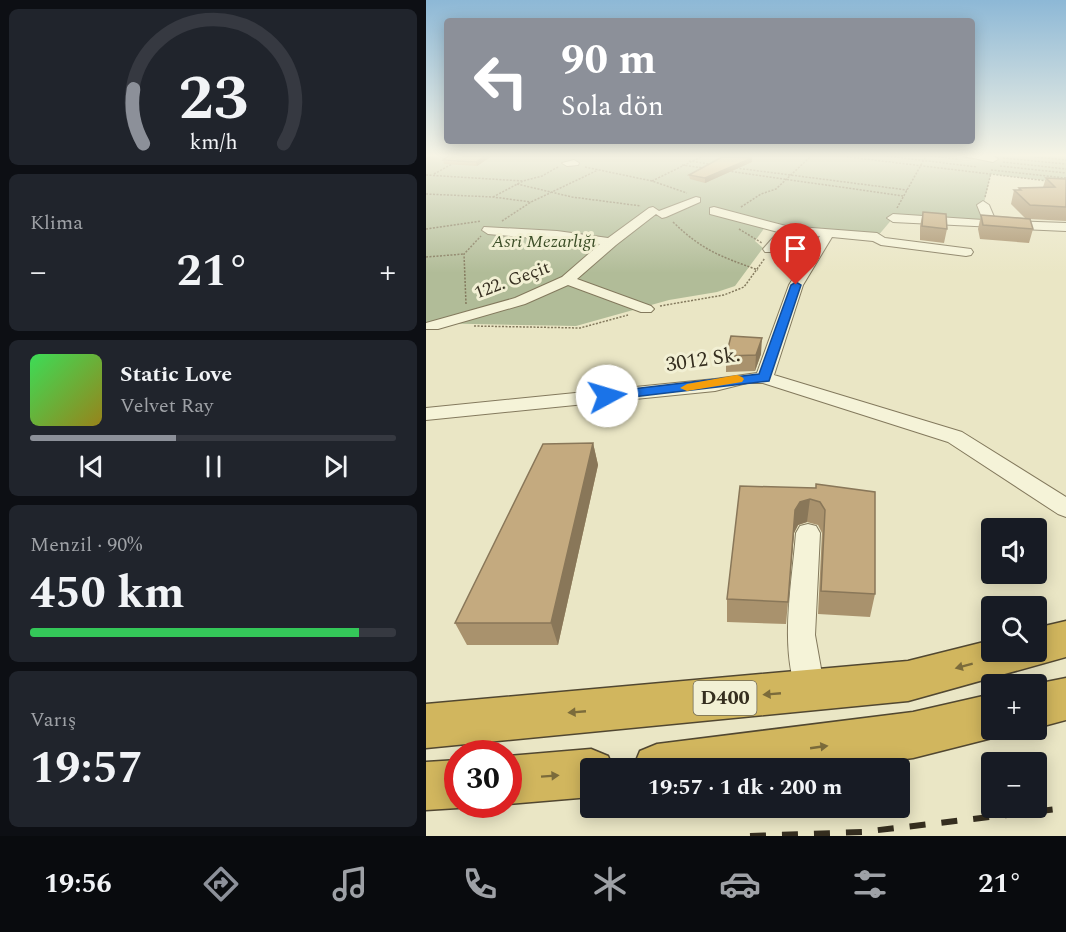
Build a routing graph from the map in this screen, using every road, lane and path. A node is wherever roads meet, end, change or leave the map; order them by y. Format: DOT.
graph roads {
  1 [pos="449,195"];
  2 [pos="497,195"];
  3 [pos="689,195"];
  4 [pos="760,195"];
  5 [pos="896,195"];
  6 [pos="985,195"];
  7 [pos="903,196"];
  8 [pos="493,197"];
  9 [pos="696,200"];
  10 [pos="531,202"];
  11 [pos="983,205"];
  12 [pos="714,211"];
  13 [pos="728,215"];
  14 [pos="893,218"];
  15 [pos="505,219"];
  16 [pos="497,220"];
  17 [pos="991,224"];
  18 [pos="488,225"];
  19 [pos="1066,227"];
  20 [pos="426,229"];
  21 [pos="786,230"];
  22 [pos="828,234"];
  23 [pos="610,242"];
  24 [pos="765,245"];
  25 [pos="966,252"];
  26 [pos="464,254"];
  27 [pos="426,257"];
  28 [pos="567,280"];
  29 [pos="646,309"];
  30 [pos="432,326"];
  31 [pos="764,378"];
  32 [pos="426,414"];
  33 [pos="1066,508"];
  34 [pos="807,533"];
  35 [pos="1066,639"];
  36 [pos="1047,644"];
  37 [pos="981,661"];
  38 [pos="810,691"];
  39 [pos="1066,699"];
  40 [pos="1047,703"];
  41 [pos="981,719"];
  42 [pos="426,726"];
  43 [pos="735,758"];
  44 [pos="580,774"];
  45 [pos="522,779"];
  46 [pos="444,785"];
  47 [pos="426,786"];
  1 -- 8 [label="path"];
  2 -- 8 [label="path"];
  3 -- 9 [label="path"];
  4 -- 13 [label="path"];
  5 -- 7 [label="path"];
  6 -- 11 [label="path"];
  7 -- 14 [label="path"];
  8 -- 10 [label="path"];
  9 -- 23 [label="street, 122. Geçit"];
  11 -- 17 [label="street"];
  12 -- 13 [label="street"];
  12 -- 24 [label="path"];
  13 -- 21 [label="street"];
  14 -- 17 [label="street"];
  15 -- 16 [label="path"];
  17 -- 19 [label="street"];
  18 -- 20 [label="path"];
  18 -- 23 [label="street"];
  21 -- 22 [label="street"];
  21 -- 24 [label="street"];
  22 -- 25 [label="street"];
  22 -- 31 [label="street"];
  23 -- 28 [label="street, 122. Geçit"];
  26 -- 27 [label="path"];
  28 -- 29 [label="street"];
  28 -- 30 [label="street, 122. Geçit"];
  31 -- 32 [label="street, 3012 Sk."];
  31 -- 33 [label="street, 3012 Sk."];
  34 -- 38 [label="street"];
  35 -- 36 [label="highway"];
  37 -- 38 [label="highway, D400, one-way"];
  38 -- 42 [label="highway, D400, one-way"];
  39 -- 40 [label="highway"];
  43 -- 41 [label="highway, one-way"];
  45 -- 44 [label="highway, one-way"];
  46 -- 47 [label="highway"];
}
